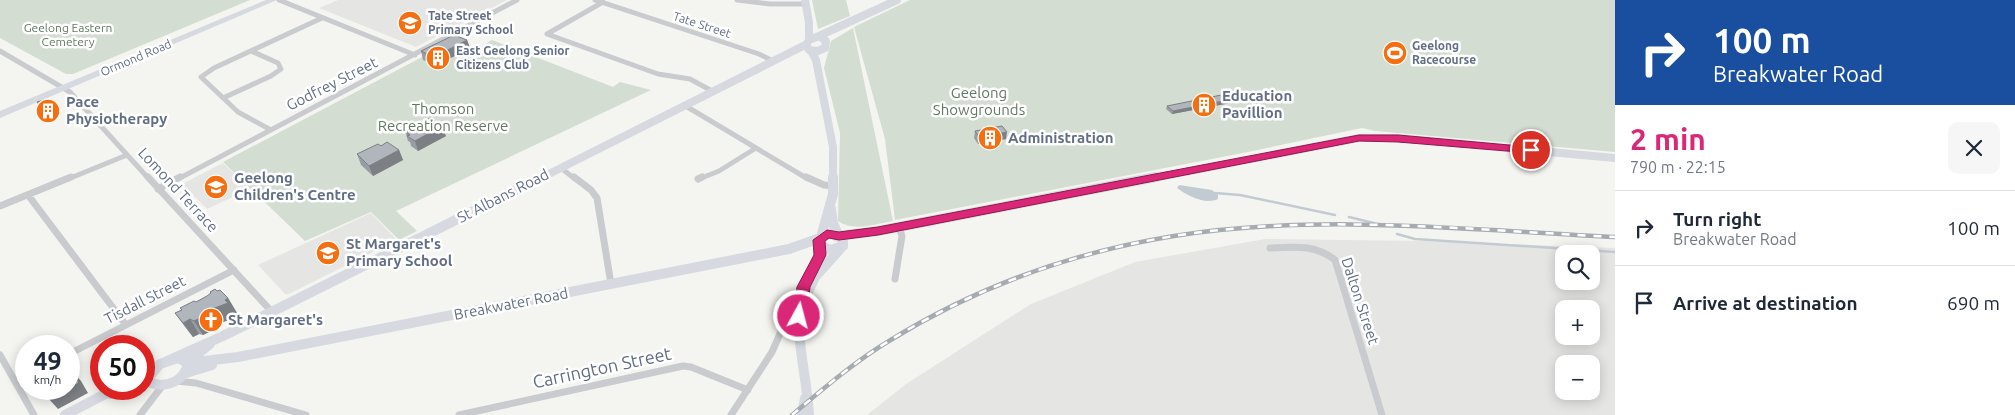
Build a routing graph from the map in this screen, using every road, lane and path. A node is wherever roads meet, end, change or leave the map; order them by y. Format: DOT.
graph roads {
  1 [pos="260,0"];
  2 [pos="273,0"];
  3 [pos="279,0"];
  4 [pos="517,0"];
  5 [pos="595,0"];
  6 [pos="737,0"];
  7 [pos="897,0"];
  8 [pos="605,1"];
  9 [pos="805,2"];
  10 [pos="322,18"];
  11 [pos="809,23"];
  12 [pos="845,25"];
  13 [pos="819,36"];
  14 [pos="827,45"];
  15 [pos="809,46"];
  16 [pos="0,51"];
  17 [pos="251,51"];
  18 [pos="415,55"];
  19 [pos="773,61"];
  20 [pos="819,77"];
  21 [pos="62,86"];
  22 [pos="712,91"];
  23 [pos="223,98"];
  24 [pos="684,105"];
  25 [pos="0,109"];
  26 [pos="0,115"];
  27 [pos="271,130"];
  28 [pos="756,148"];
  29 [pos="127,155"];
  30 [pos="1615,158"];
  31 [pos="561,168"];
  32 [pos="698,178"];
  33 [pos="833,186"];
  34 [pos="158,189"];
  35 [pos="28,195"];
  36 [pos="0,206"];
  37 [pos="831,207"];
  38 [pos="899,227"];
  39 [pos="840,241"];
  40 [pos="821,242"];
  41 [pos="1270,248"];
  42 [pos="234,270"];
  43 [pos="894,279"];
  44 [pos="611,284"];
  45 [pos="272,312"];
  46 [pos="800,320"];
  47 [pos="126,325"];
  48 [pos="783,327"];
  49 [pos="223,336"];
  50 [pos="80,348"];
  51 [pos="0,355"];
  52 [pos="162,363"];
  53 [pos="187,368"];
  54 [pos="155,371"];
  55 [pos="15,381"];
  56 [pos="175,381"];
  57 [pos="155,382"];
  58 [pos="194,383"];
  59 [pos="805,386"];
  60 [pos="748,390"];
  61 [pos="26,400"];
  62 [pos="95,400"];
  63 [pos="147,400"];
  64 [pos="293,413"];
  65 [pos="34,415"];
  66 [pos="65,415"];
  67 [pos="140,415"];
  68 [pos="306,415"];
  69 [pos="459,415"];
  70 [pos="731,415"];
  71 [pos="802,415"];
  72 [pos="810,415"];
  73 [pos="1382,415"];
  1 -- 21 [label="highway, Ormond Road"];
  2 -- 21 [label="highway, Ormond Road"];
  3 -- 10 [label="street"];
  4 -- 18 [label="street, Godfrey Street"];
  5 -- 8 [label="street, Tate Street"];
  6 -- 9 [label="street"];
  7 -- 12 [label="street"];
  8 -- 19 [label="street, Tate Street"];
  8 -- 22 [label="street"];
  9 -- 11 [label="street"];
  10 -- 17 [label="street"];
  10 -- 18 [label="street"];
  11 -- 13 [label="street"];
  11 -- 15 [label="street"];
  12 -- 13 [label="street"];
  12 -- 14 [label="street"];
  13 -- 14 [label="street"];
  13 -- 15 [label="street"];
  14 -- 15 [label="street"];
  14 -- 20 [label="street"];
  15 -- 19 [label="street, St Albans Road"];
  15 -- 20 [label="street"];
  16 -- 21 [label="street, Lomond Terrace"];
  17 -- 23 [label="street"];
  17 -- 23 [label="street"];
  18 -- 27 [label="street, Godfrey Street"];
  19 -- 22 [label="street, St Albans Road"];
  20 -- 33 [label="street"];
  21 -- 25 [label="highway, Ormond Road"];
  21 -- 26 [label="highway, Ormond Road"];
  21 -- 29 [label="street, Lomond Terrace"];
  22 -- 24 [label="street, St Albans Road"];
  23 -- 27 [label="street"];
  24 -- 28 [label="street"];
  24 -- 31 [label="street, St Albans Road"];
  27 -- 34 [label="street, Godfrey Street"];
  28 -- 32 [label="street"];
  28 -- 33 [label="street"];
  29 -- 34 [label="street, Lomond Terrace"];
  29 -- 35 [label="street"];
  30 -- 38 [label="street"];
  31 -- 44 [label="street"];
  31 -- 45 [label="street, St Albans Road"];
  33 -- 37 [label="street"];
  34 -- 42 [label="street, Lomond Terrace"];
  35 -- 36 [label="street"];
  35 -- 47 [label="street"];
  37 -- 39 [label="street"];
  37 -- 40 [label="street"];
  38 -- 39 [label="street"];
  38 -- 43 [label="street"];
  39 -- 40 [label="street"];
  39 -- 40 [label="street"];
  39 -- 46 [label="street"];
  40 -- 44 [label="street, Breakwater Road"];
  40 -- 46 [label="street"];
  41 -- 73 [label="street, Dalton Street"];
  42 -- 45 [label="street, Lomond Terrace"];
  42 -- 47 [label="street, Tisdall Street"];
  44 -- 53 [label="street, Breakwater Road"];
  45 -- 49 [label="street, St Albans Road"];
  46 -- 59 [label="main road"];
  47 -- 50 [label="street, Tisdall Street"];
  48 -- 60 [label="street"];
  49 -- 52 [label="street, St Albans Road"];
  49 -- 53 [label="street, St Albans Road"];
  51 -- 55 [label="street"];
  52 -- 53 [label="street"];
  52 -- 54 [label="street"];
  53 -- 56 [label="street, St Albans Road"];
  53 -- 58 [label="street"];
  56 -- 57 [label="street, St Albans Road"];
  56 -- 58 [label="street"];
  58 -- 64 [label="street"];
  59 -- 71 [label="main road"];
  59 -- 72 [label="street"];
  60 -- 69 [label="street, Carrington Street"];
  60 -- 70 [label="street"];
  61 -- 65 [label="street"];
  62 -- 66 [label="main road"];
  63 -- 67 [label="street"];
  64 -- 68 [label="street"];
}
